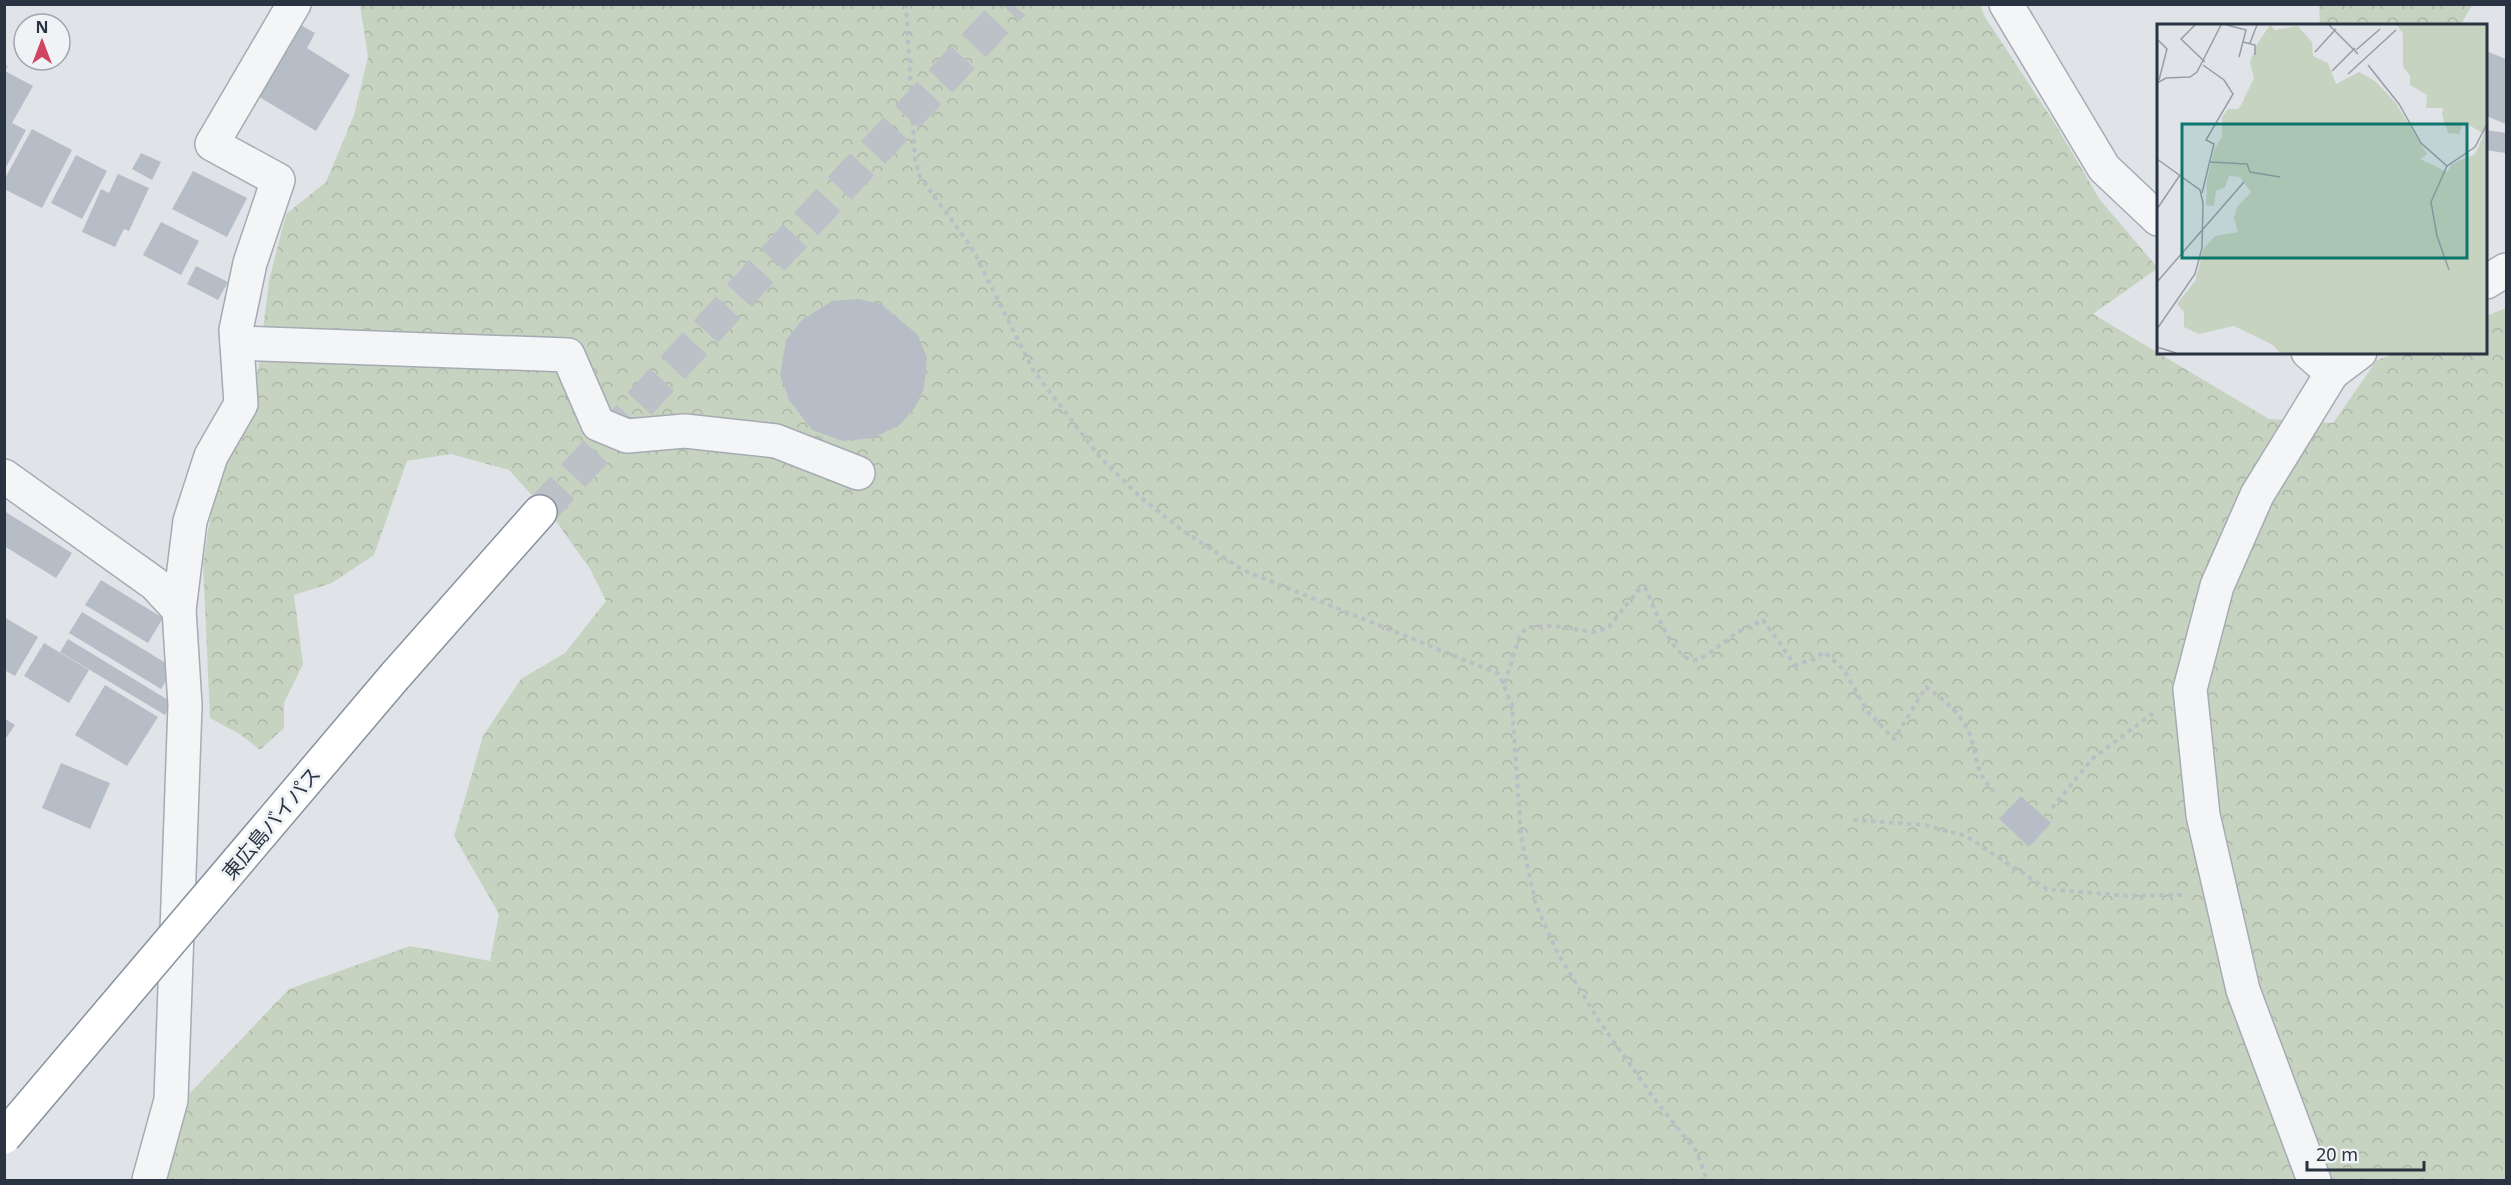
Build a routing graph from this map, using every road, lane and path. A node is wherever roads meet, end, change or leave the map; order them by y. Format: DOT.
graph roads {
  1 [pos="294,4"];
  2 [pos="906,4"];
  3 [pos="2006,4"];
  4 [pos="2157,218"];
  5 [pos="2506,270"];
  6 [pos="2487,281"];
  7 [pos="237,343"];
  8 [pos="2353,354"];
  9 [pos="2320,363"];
  10 [pos="858,473"];
  11 [pos="4,476"];
  12 [pos="540,512"];
  13 [pos="179,610"];
  14 [pos="1504,683"];
  15 [pos="2191,698"];
  16 [pos="1994,792"];
  17 [pos="2052,808"];
  18 [pos="1853,820"];
  19 [pos="2221,894"];
  20 [pos="4,1137"];
  21 [pos="149,1180"];
  22 [pos="1707,1180"];
  23 [pos="2314,1180"];
  1 -- 7 [label="street"];
  2 -- 14 [label="path"];
  3 -- 4 [label="street"];
  5 -- 6 [label="street"];
  7 -- 10 [label="street"];
  7 -- 13 [label="street"];
  8 -- 9 [label="street"];
  9 -- 15 [label="street"];
  11 -- 13 [label="street"];
  12 -- 20 [label="highway, 東広島バイパス, bridge"];
  13 -- 21 [label="street"];
  14 -- 16 [label="path"];
  14 -- 22 [label="path"];
  15 -- 17 [label="path"];
  15 -- 19 [label="street"];
  18 -- 19 [label="path"];
  19 -- 23 [label="street"];
}
